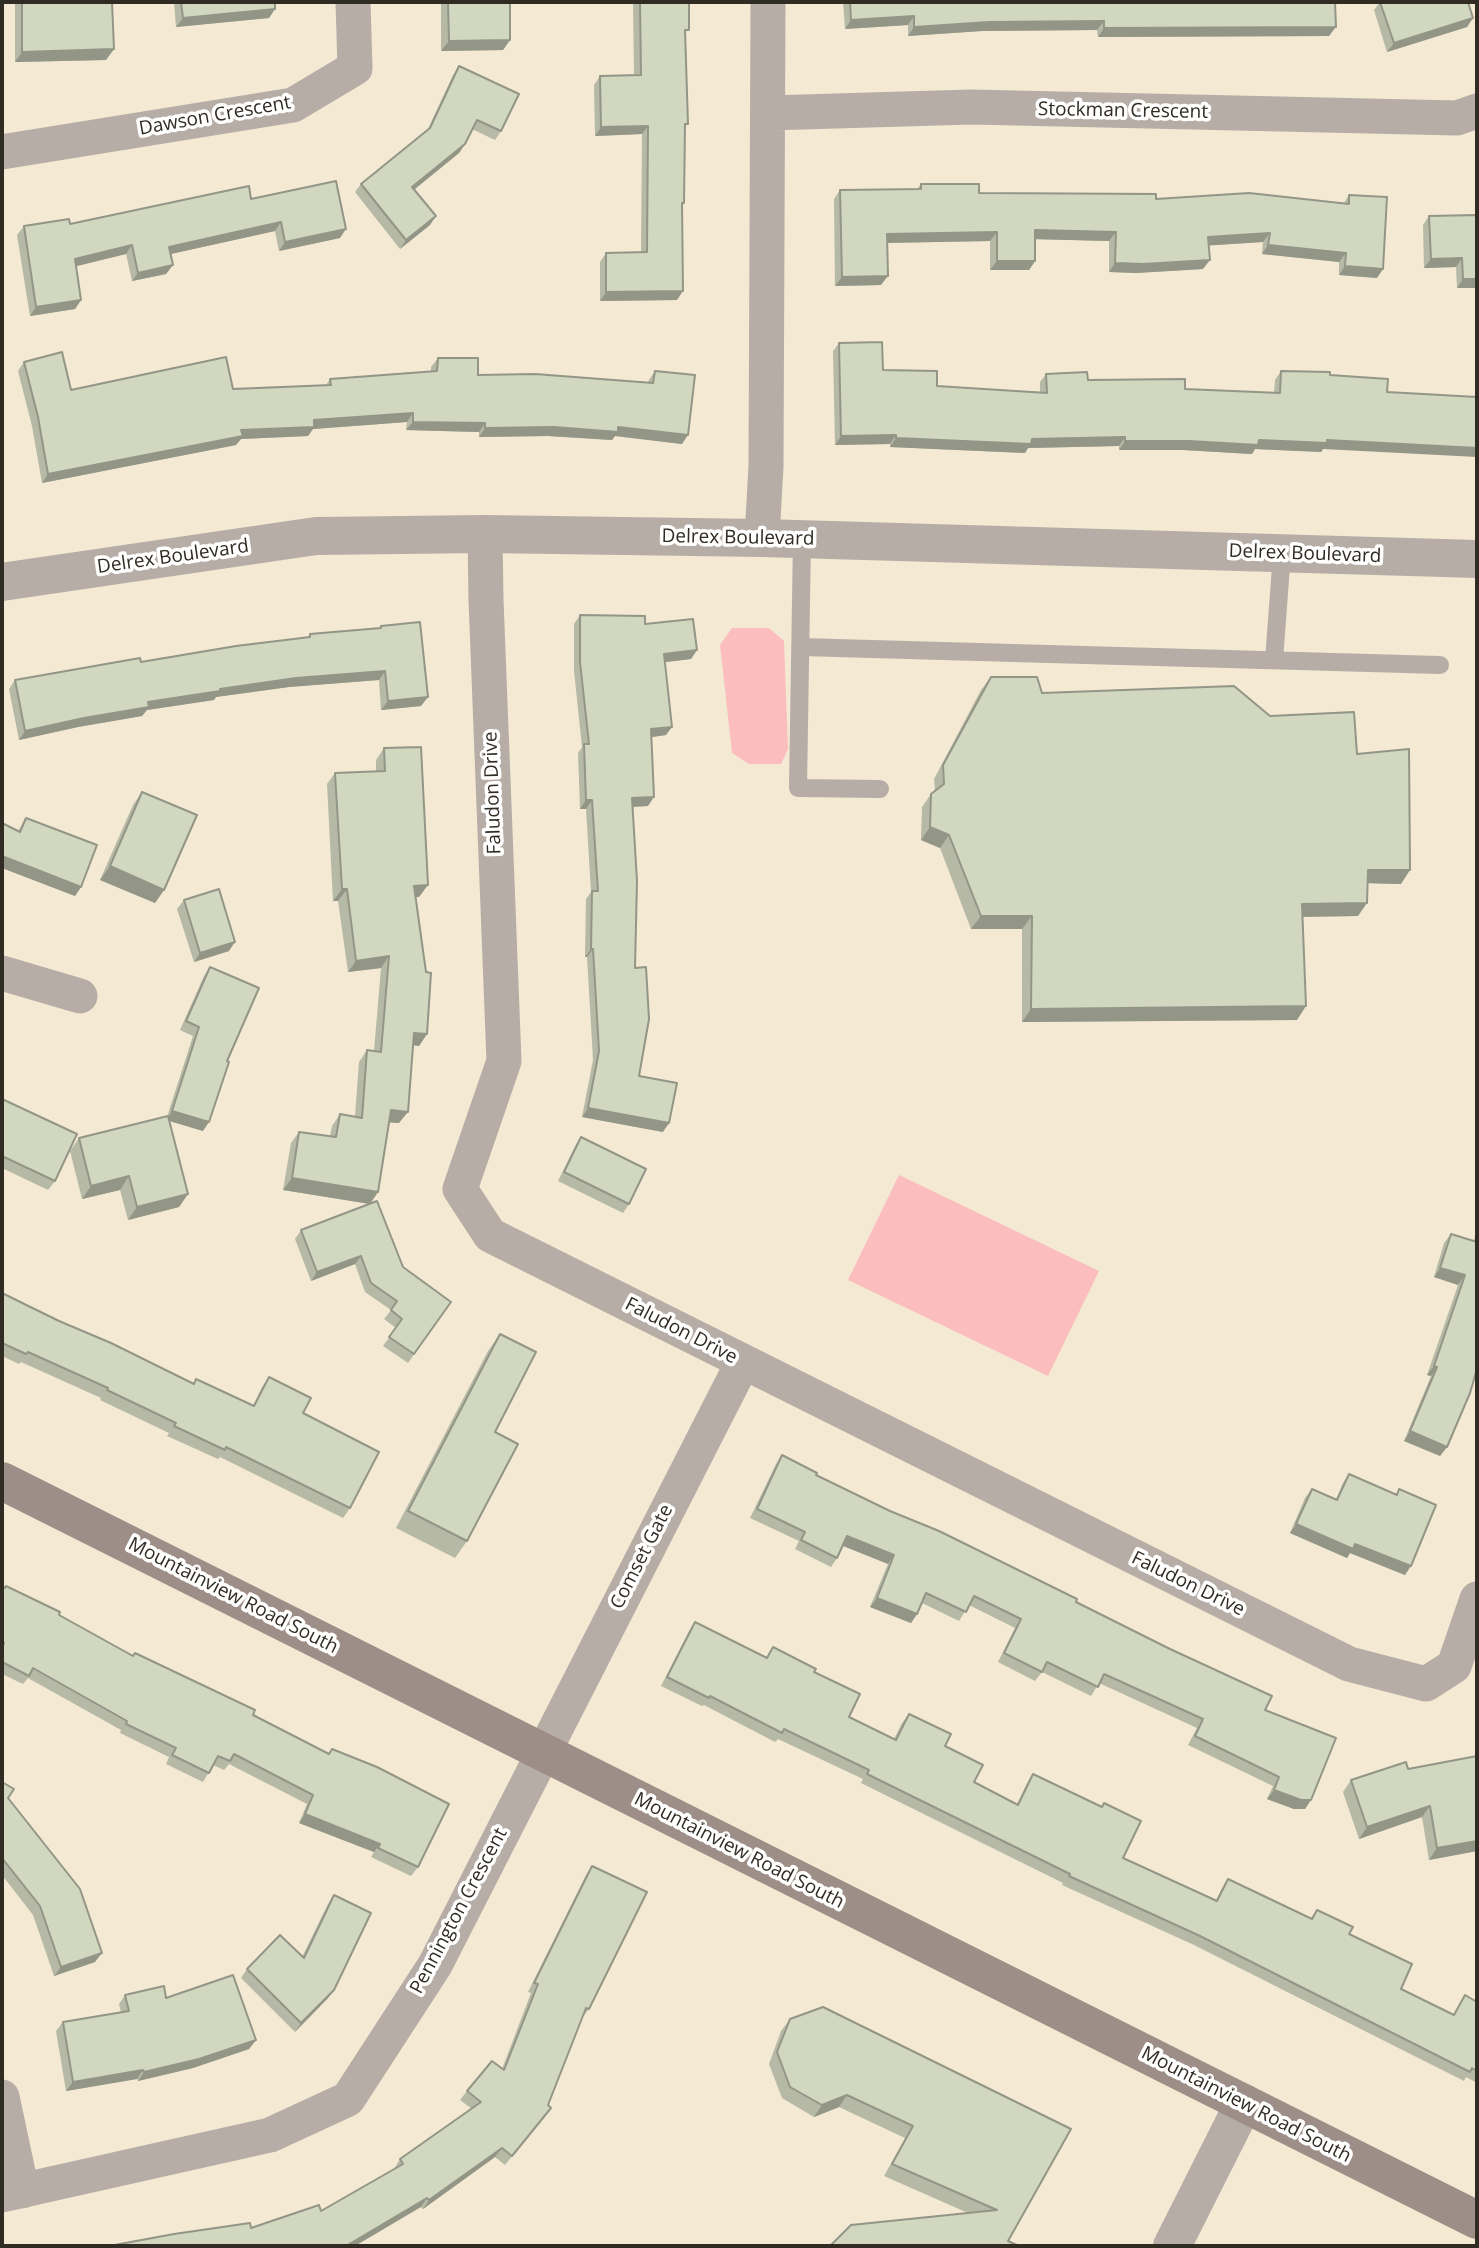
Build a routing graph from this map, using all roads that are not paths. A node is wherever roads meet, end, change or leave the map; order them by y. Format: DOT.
graph roads {
  1 [pos="353,2"];
  2 [pos="768,2"];
  3 [pos="1477,111"];
  4 [pos="768,113"];
  5 [pos="2,152"];
  6 [pos="485,534"];
  7 [pos="762,538"];
  8 [pos="802,539"];
  9 [pos="1282,553"];
  10 [pos="1477,559"];
  11 [pos="2,582"];
  12 [pos="801,647"];
  13 [pos="1274,660"];
  14 [pos="1440,665"];
  15 [pos="880,789"];
  16 [pos="2,973"];
  17 [pos="80,996"];
  18 [pos="743,1362"];
  19 [pos="2,1481"];
  20 [pos="1477,1599"];
  21 [pos="542,1751"];
  22 [pos="2,2097"];
  23 [pos="1244,2103"];
  24 [pos="12,2193"];
  25 [pos="1477,2220"];
  26 [pos="1172,2246"];
  1 -- 5 [label="street, Dawson Crescent"];
  2 -- 4 [label="street"];
  3 -- 4 [label="street, Stockman Crescent"];
  4 -- 7 [label="street"];
  6 -- 7 [label="street, Delrex Boulevard"];
  6 -- 11 [label="street, Delrex Boulevard"];
  6 -- 18 [label="street, Faludon Drive"];
  7 -- 8 [label="street, Delrex Boulevard"];
  8 -- 9 [label="street, Delrex Boulevard"];
  8 -- 12 [label="lane"];
  9 -- 10 [label="street, Delrex Boulevard"];
  9 -- 13 [label="lane"];
  12 -- 13 [label="lane"];
  12 -- 15 [label="lane"];
  13 -- 14 [label="lane"];
  16 -- 17 [label="street"];
  18 -- 20 [label="street, Faludon Drive"];
  18 -- 21 [label="street, Comset Gate"];
  19 -- 21 [label="main road, Mountainview Road South"];
  21 -- 23 [label="main road, Mountainview Road South"];
  21 -- 24 [label="street, Pennington Crescent"];
  22 -- 24 [label="street, Pennington Crescent"];
  23 -- 25 [label="main road, Mountainview Road South"];
  23 -- 26 [label="street"];
}
